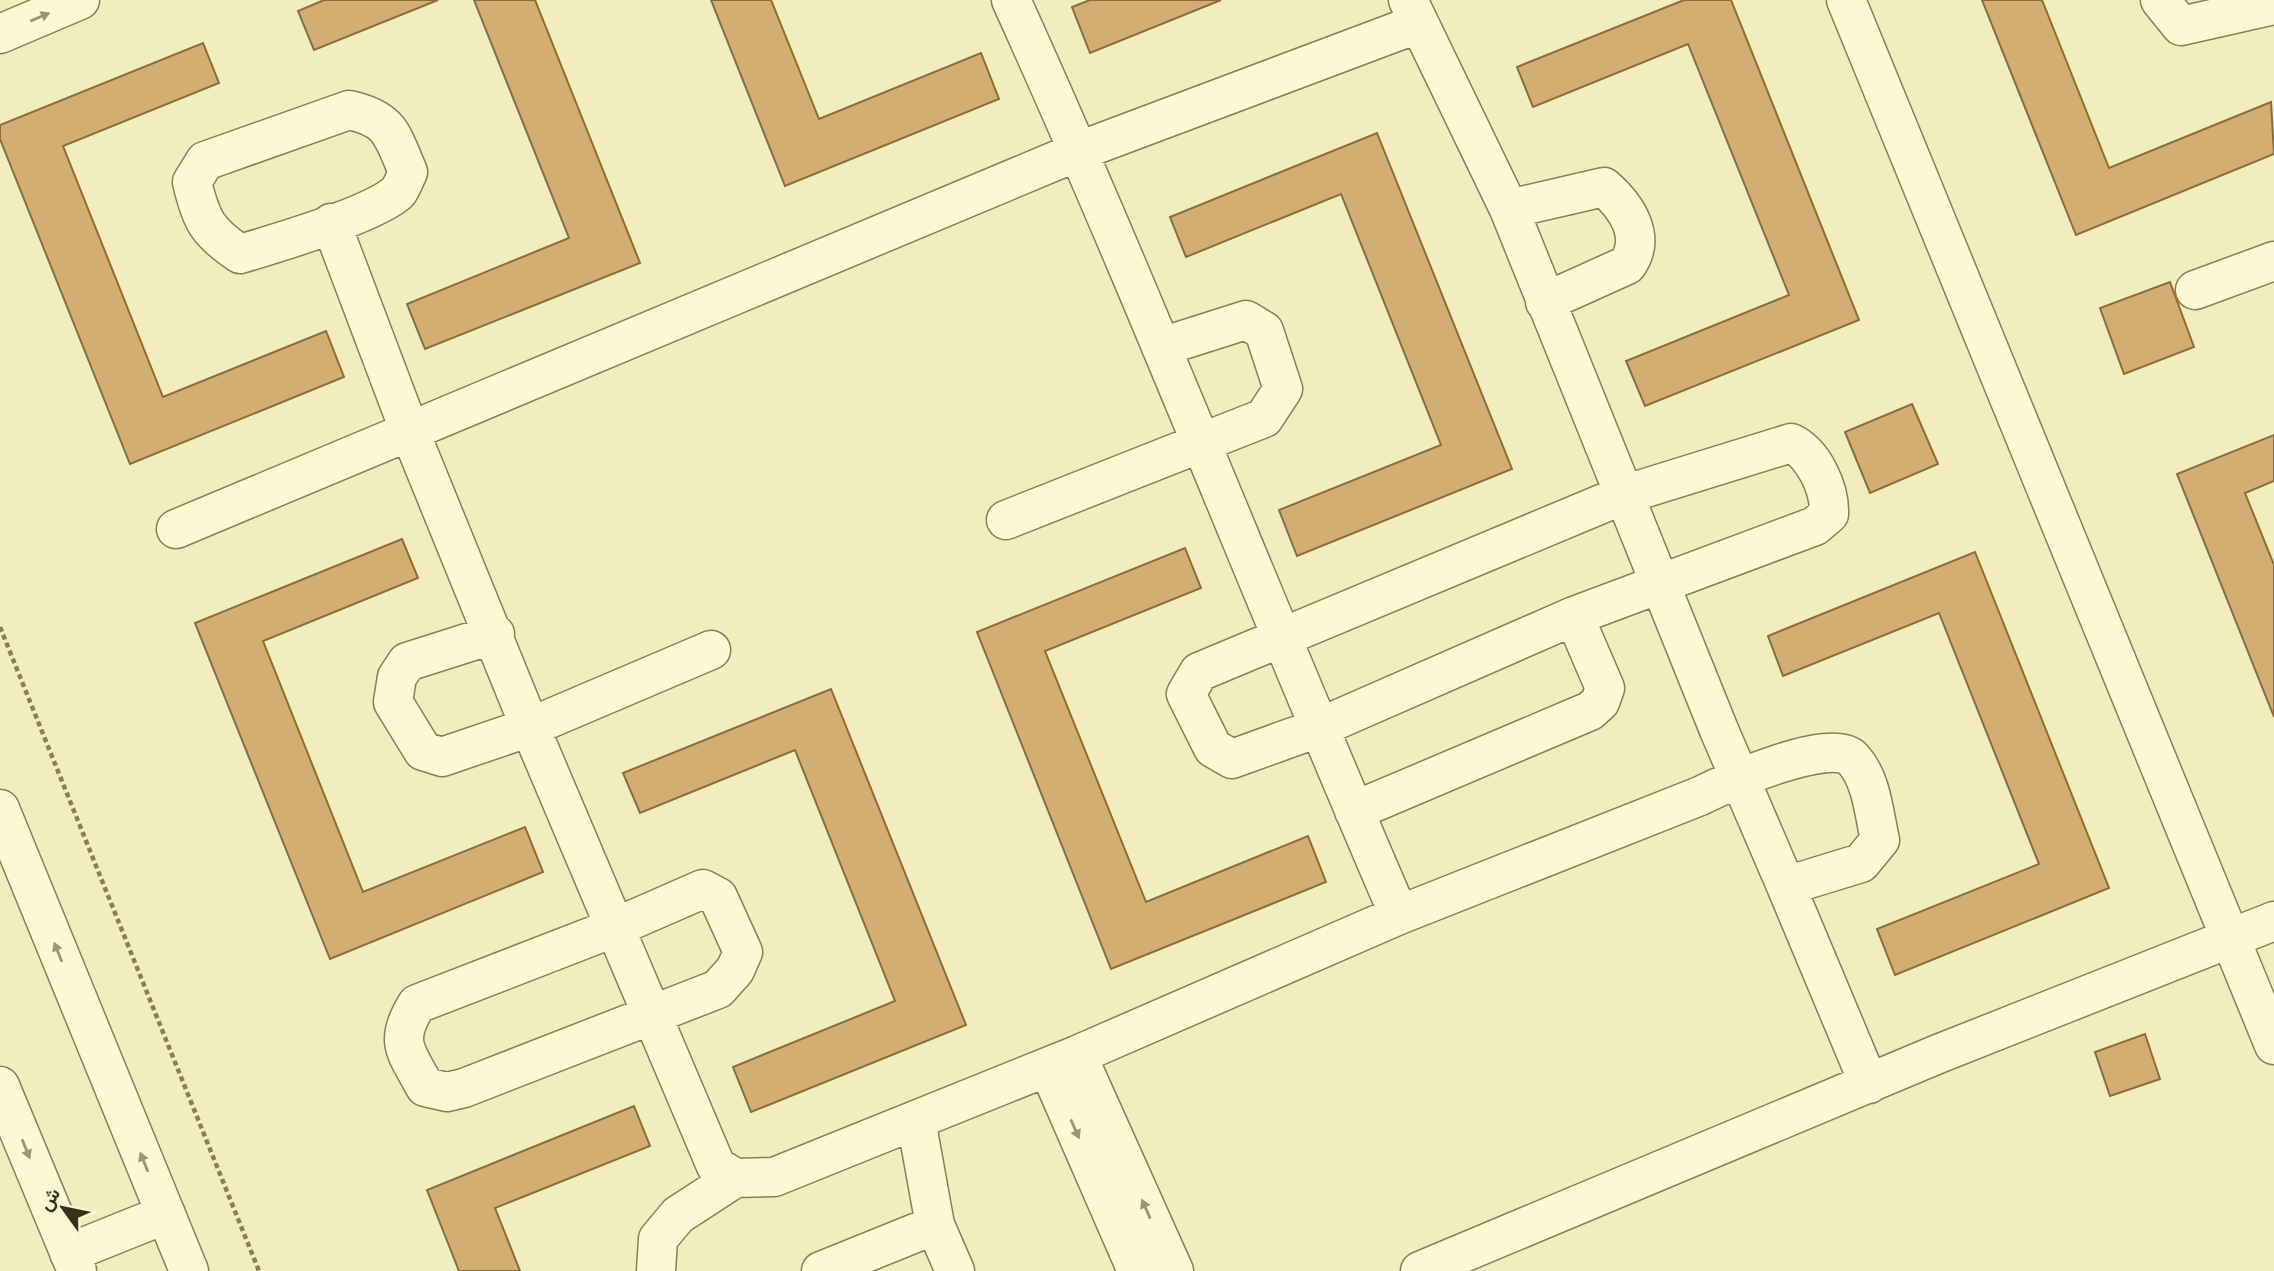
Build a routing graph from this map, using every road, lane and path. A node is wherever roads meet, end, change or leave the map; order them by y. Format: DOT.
graph roads {
  1 [pos="80,0"];
  2 [pos="1010,0"];
  3 [pos="1846,0"];
  4 [pos="2160,0"];
  5 [pos="2274,5"];
  6 [pos="1413,12"];
  7 [pos="0,33"];
  8 [pos="1079,151"];
  9 [pos="1509,209"];
  10 [pos="331,223"];
  11 [pos="2274,261"];
  12 [pos="2195,290"];
  13 [pos="1545,302"];
  14 [pos="1161,347"];
  15 [pos="410,432"];
  16 [pos="1201,442"];
  17 [pos="1623,495"];
  18 [pos="1006,520"];
  19 [pos="176,529"];
  20 [pos="1661,582"];
  21 [pos="1574,616"];
  22 [pos="0,627"];
  23 [pos="495,634"];
  24 [pos="1283,638"];
  25 [pos="711,650"];
  26 [pos="530,727"];
  27 [pos="1318,728"];
  28 [pos="1740,776"];
  29 [pos="0,808"];
  30 [pos="1354,811"];
  31 [pos="1786,886"];
  32 [pos="1399,915"];
  33 [pos="2274,921"];
  34 [pos="616,927"];
  35 [pos="2231,940"];
  36 [pos="653,1015"];
  37 [pos="2274,1045"];
  38 [pos="1062,1061"];
  39 [pos="1869,1084"];
  40 [pos="0,1086"];
  41 [pos="916,1120"];
  42 [pos="735,1178"];
  43 [pos="166,1214"];
  44 [pos="935,1225"];
  45 [pos="73,1262"];
  46 [pos="189,1271"];
  47 [pos="259,1271"];
  48 [pos="656,1271"];
  49 [pos="821,1271"];
  50 [pos="955,1271"];
  51 [pos="1137,1271"];
  52 [pos="1174,1271"];
  53 [pos="1420,1271"];
  7 -- 1 [label="street, one-way"];
  2 -- 8 [label="street"];
  3 -- 35 [label="street"];
  4 -- 5 [label="street"];
  6 -- 8 [label="street"];
  6 -- 9 [label="street"];
  8 -- 14 [label="street"];
  8 -- 15 [label="street"];
  9 -- 13 [label="street"];
  9 -- 13 [label="street"];
  10 -- 10 [label="street"];
  10 -- 15 [label="street"];
  11 -- 12 [label="street"];
  13 -- 17 [label="street"];
  14 -- 16 [label="street"];
  14 -- 16 [label="street"];
  15 -- 19 [label="street"];
  15 -- 23 [label="street"];
  16 -- 18 [label="street"];
  16 -- 24 [label="street"];
  17 -- 20 [label="street"];
  17 -- 20 [label="street"];
  17 -- 24 [label="street"];
  20 -- 21 [label="street"];
  20 -- 28 [label="street"];
  21 -- 27 [label="street"];
  21 -- 30 [label="street"];
  22 -- 47 [label="path"];
  23 -- 26 [label="street"];
  23 -- 26 [label="street"];
  24 -- 27 [label="street"];
  24 -- 27 [label="street"];
  25 -- 26 [label="street"];
  26 -- 34 [label="street"];
  27 -- 30 [label="street"];
  28 -- 31 [label="street"];
  28 -- 31 [label="street"];
  28 -- 32 [label="street"];
  43 -- 29 [label="street, one-way"];
  30 -- 32 [label="street"];
  31 -- 39 [label="street"];
  32 -- 38 [label="street"];
  33 -- 35 [label="street"];
  34 -- 36 [label="street"];
  34 -- 36 [label="street"];
  34 -- 36 [label="street"];
  35 -- 37 [label="street"];
  35 -- 39 [label="street"];
  36 -- 42 [label="street"];
  38 -- 41 [label="street"];
  38 -- 51 [label="street, one-way"];
  52 -- 38 [label="street, one-way"];
  39 -- 53 [label="street"];
  40 -- 45 [label="street, one-way"];
  41 -- 42 [label="street"];
  41 -- 44 [label="street"];
  42 -- 48 [label="street"];
  43 -- 45 [label="street"];
  43 -- 46 [label="street"];
  44 -- 49 [label="street"];
  44 -- 50 [label="street"];
}
